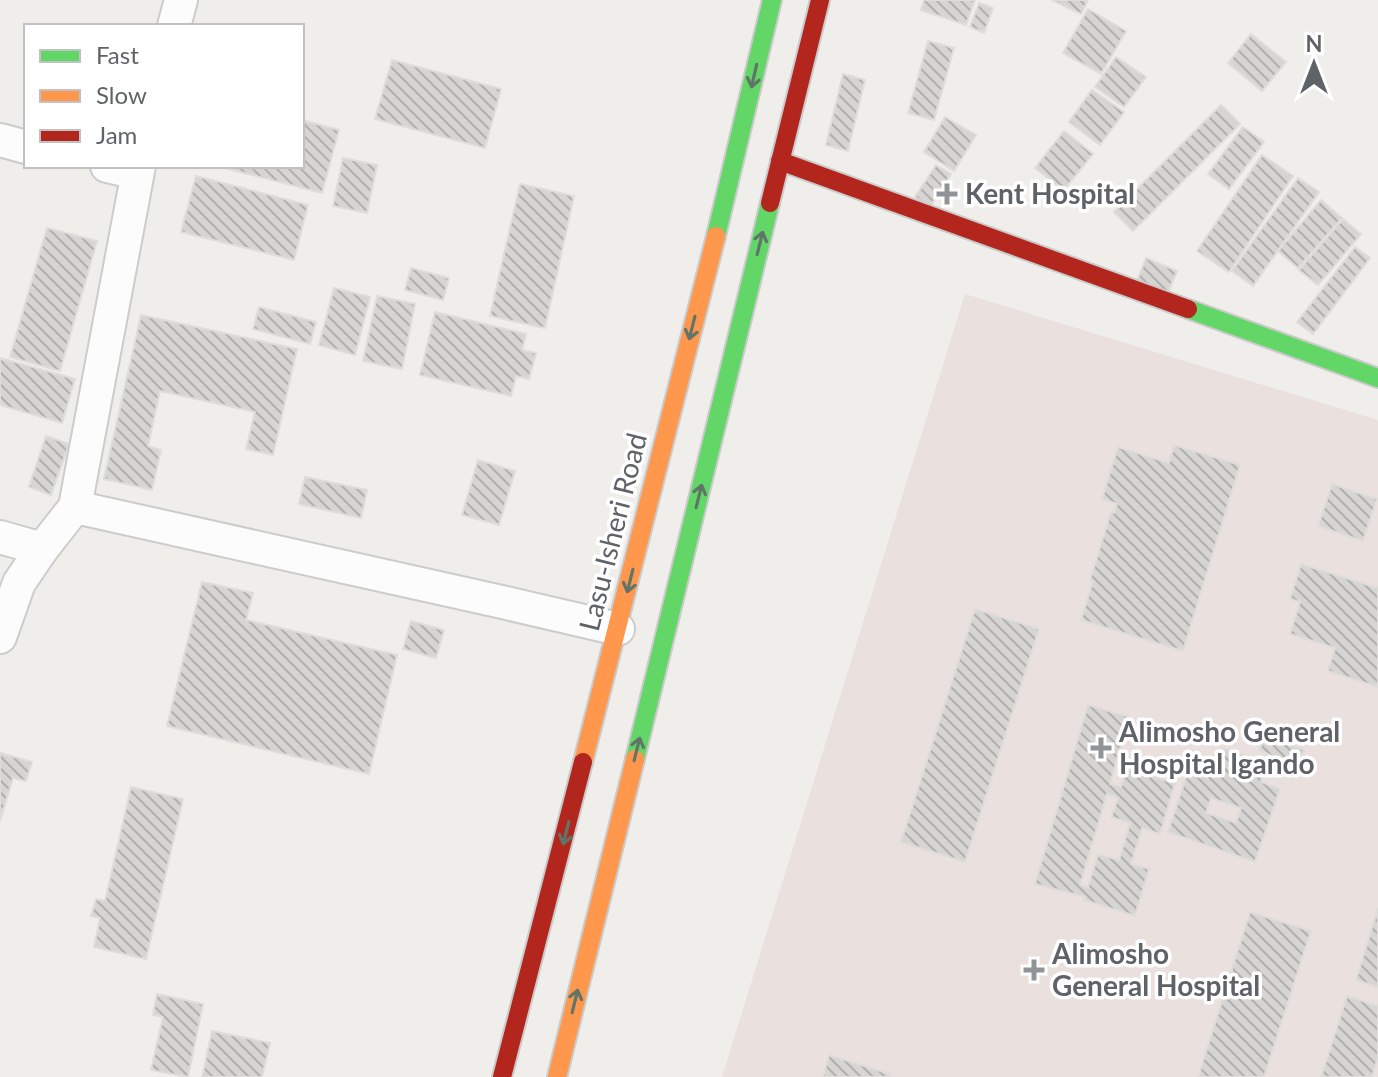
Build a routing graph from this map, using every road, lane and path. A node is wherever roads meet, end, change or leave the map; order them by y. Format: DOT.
graph roads {
  1 [pos="181,0"];
  2 [pos="772,0"];
  3 [pos="820,0"];
  4 [pos="175,24"];
  5 [pos="0,140"];
  6 [pos="24,146"];
  7 [pos="780,161"];
  8 [pos="127,168"];
  9 [pos="1378,378"];
  10 [pos="75,507"];
  11 [pos="0,537"];
  12 [pos="42,549"];
  13 [pos="618,629"];
  14 [pos="0,637"];
  15 [pos="502,1077"];
  16 [pos="557,1077"];
  1 -- 4 [label="street"];
  2 -- 13 [label="main road, Lasu-Isheri Road, one-way"];
  3 -- 7 [label="main road"];
  5 -- 6 [label="street"];
  7 -- 9 [label="main road"];
  16 -- 7 [label="main road, one-way"];
  8 -- 10 [label="street"];
  10 -- 12 [label="street"];
  10 -- 13 [label="street"];
  11 -- 12 [label="street"];
  12 -- 14 [label="street"];
  13 -- 15 [label="main road, Lasu-Isheri Road, one-way"];
}
